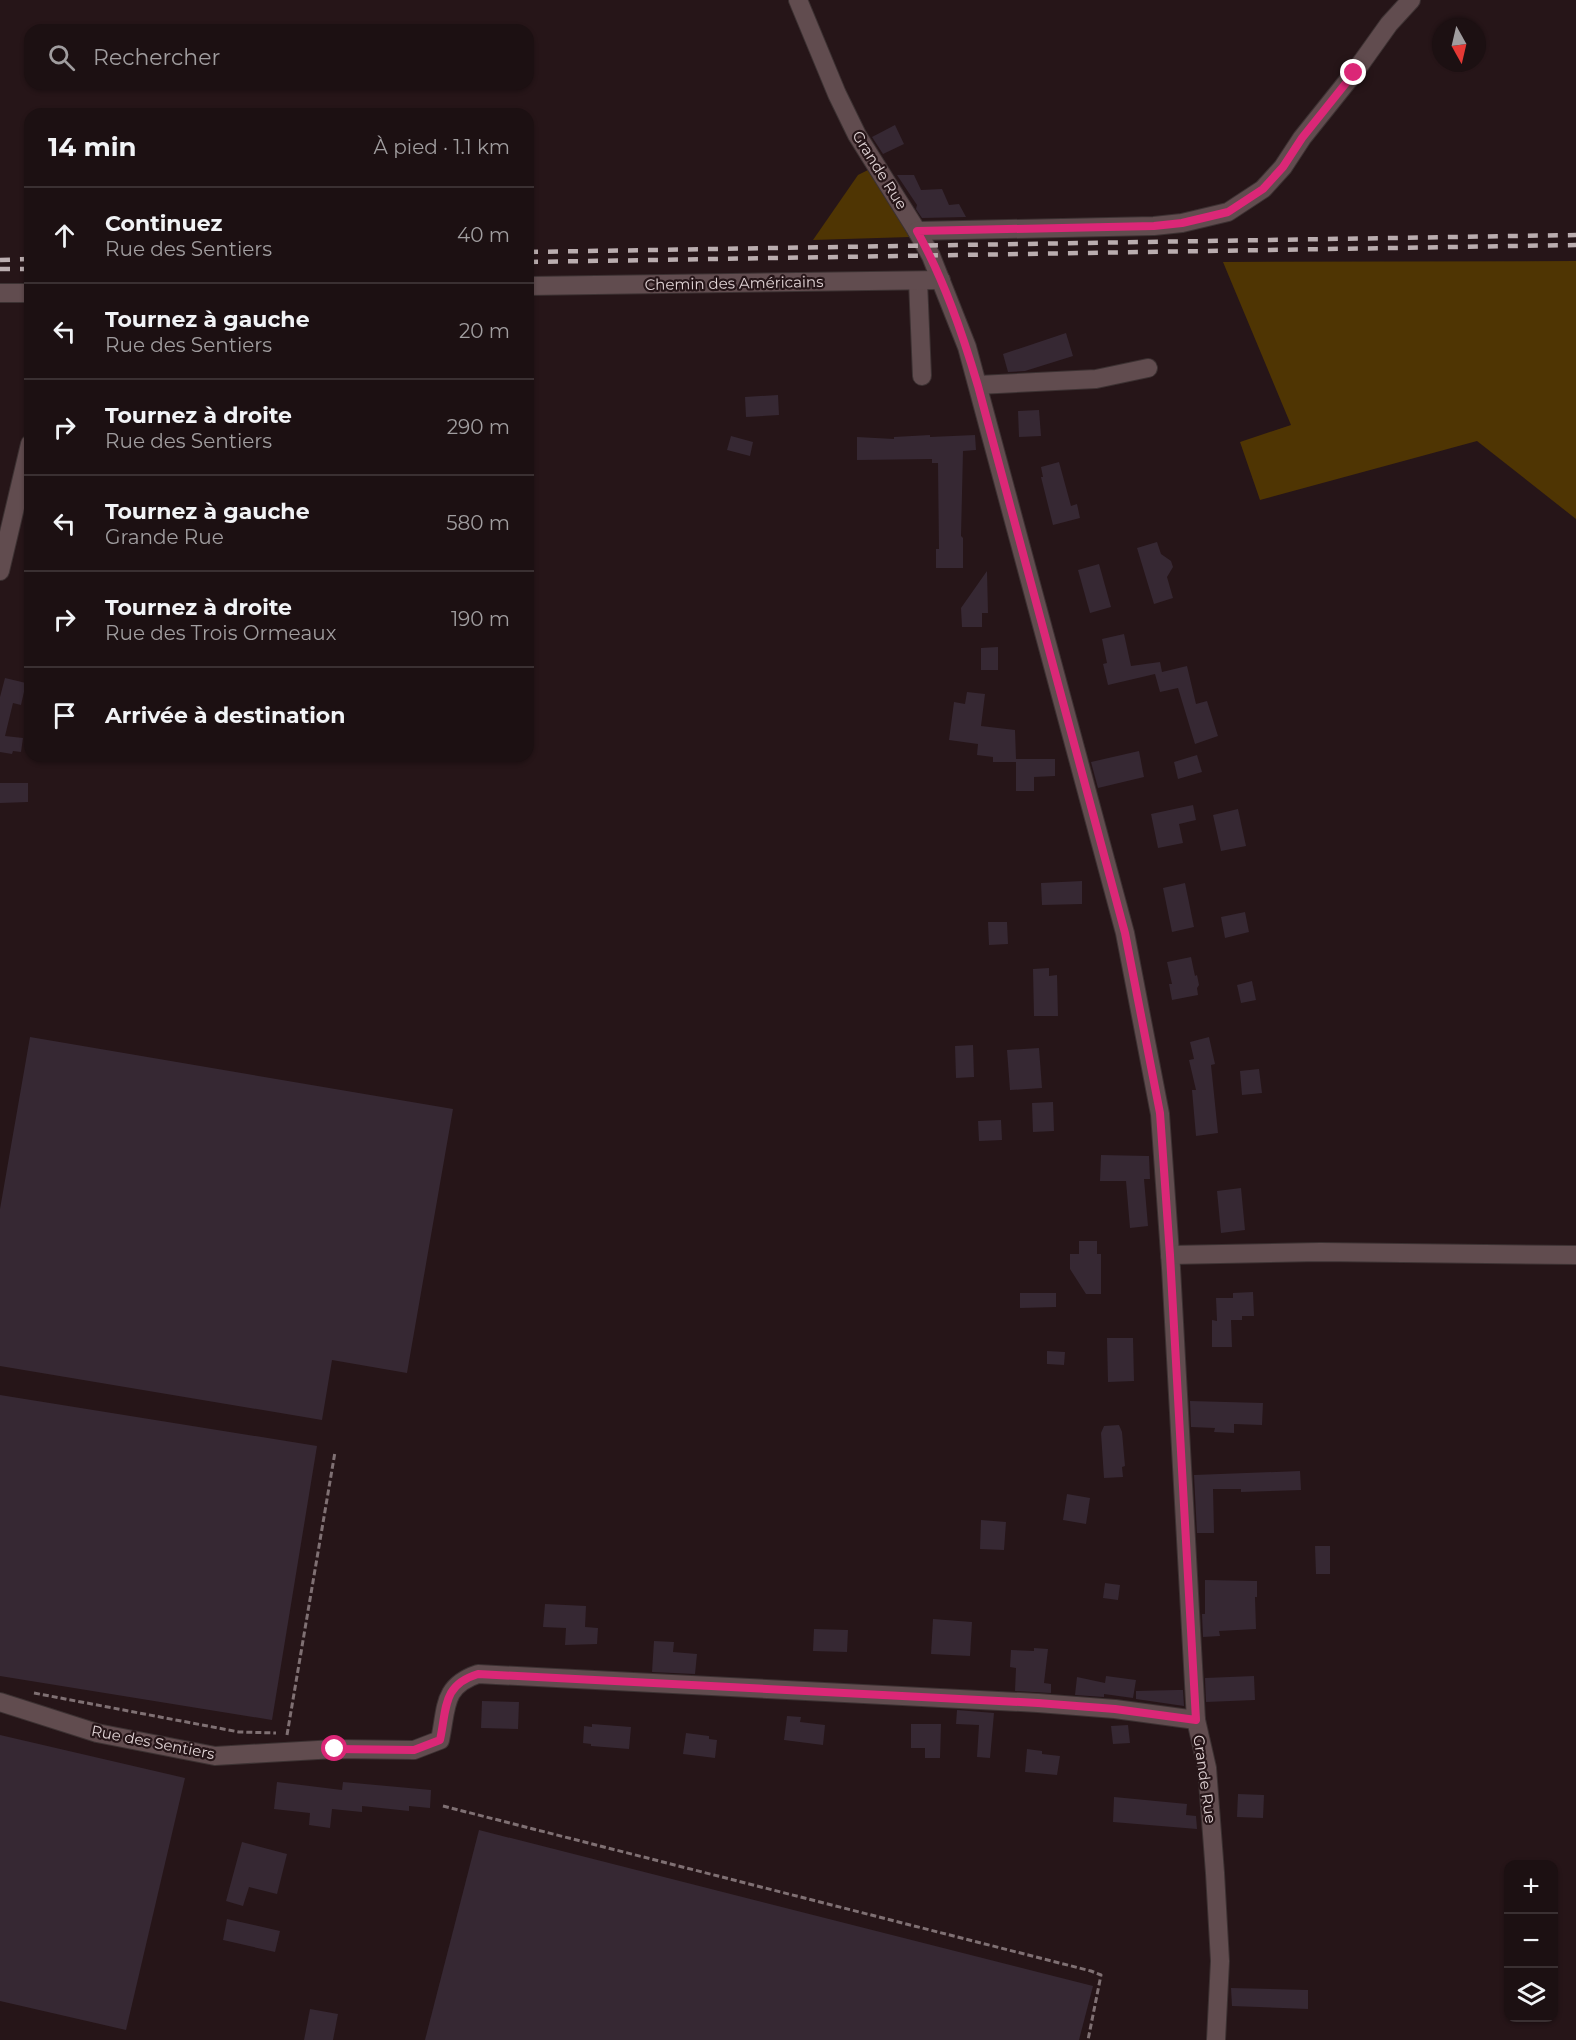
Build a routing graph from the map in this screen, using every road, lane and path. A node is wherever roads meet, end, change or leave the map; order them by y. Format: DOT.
graph roads {
  1 [pos="798,0"];
  2 [pos="1411,0"];
  3 [pos="917,231"];
  4 [pos="941,280"];
  5 [pos="918,281"];
  6 [pos="534,286"];
  7 [pos="24,292"];
  8 [pos="0,293"];
  9 [pos="1148,368"];
  10 [pos="922,376"];
  11 [pos="978,386"];
  12 [pos="24,469"];
  13 [pos="0,571"];
  14 [pos="1170,1255"];
  15 [pos="1576,1255"];
  16 [pos="336,1452"];
  17 [pos="34,1693"];
  18 [pos="0,1702"];
  19 [pos="1196,1720"];
  20 [pos="286,1743"];
  21 [pos="443,1806"];
  22 [pos="1088,2040"];
  23 [pos="1216,2040"];
  1 -- 3 [label="street, Grande Rue"];
  2 -- 3 [label="street"];
  3 -- 4 [label="street, Grande Rue"];
  4 -- 5 [label="street, Chemin des Américains"];
  4 -- 11 [label="street, Grande Rue"];
  5 -- 6 [label="street, Chemin des Américains"];
  5 -- 10 [label="street"];
  7 -- 8 [label="street"];
  9 -- 11 [label="street"];
  11 -- 14 [label="street, Grande Rue"];
  12 -- 13 [label="street"];
  14 -- 15 [label="street"];
  14 -- 19 [label="street, Grande Rue"];
  16 -- 20 [label="path"];
  17 -- 20 [label="path"];
  18 -- 20 [label="street, Rue des Sentiers"];
  19 -- 20 [label="street, Rue des Sentiers"];
  19 -- 23 [label="street, Grande Rue"];
  21 -- 22 [label="path"];
}
